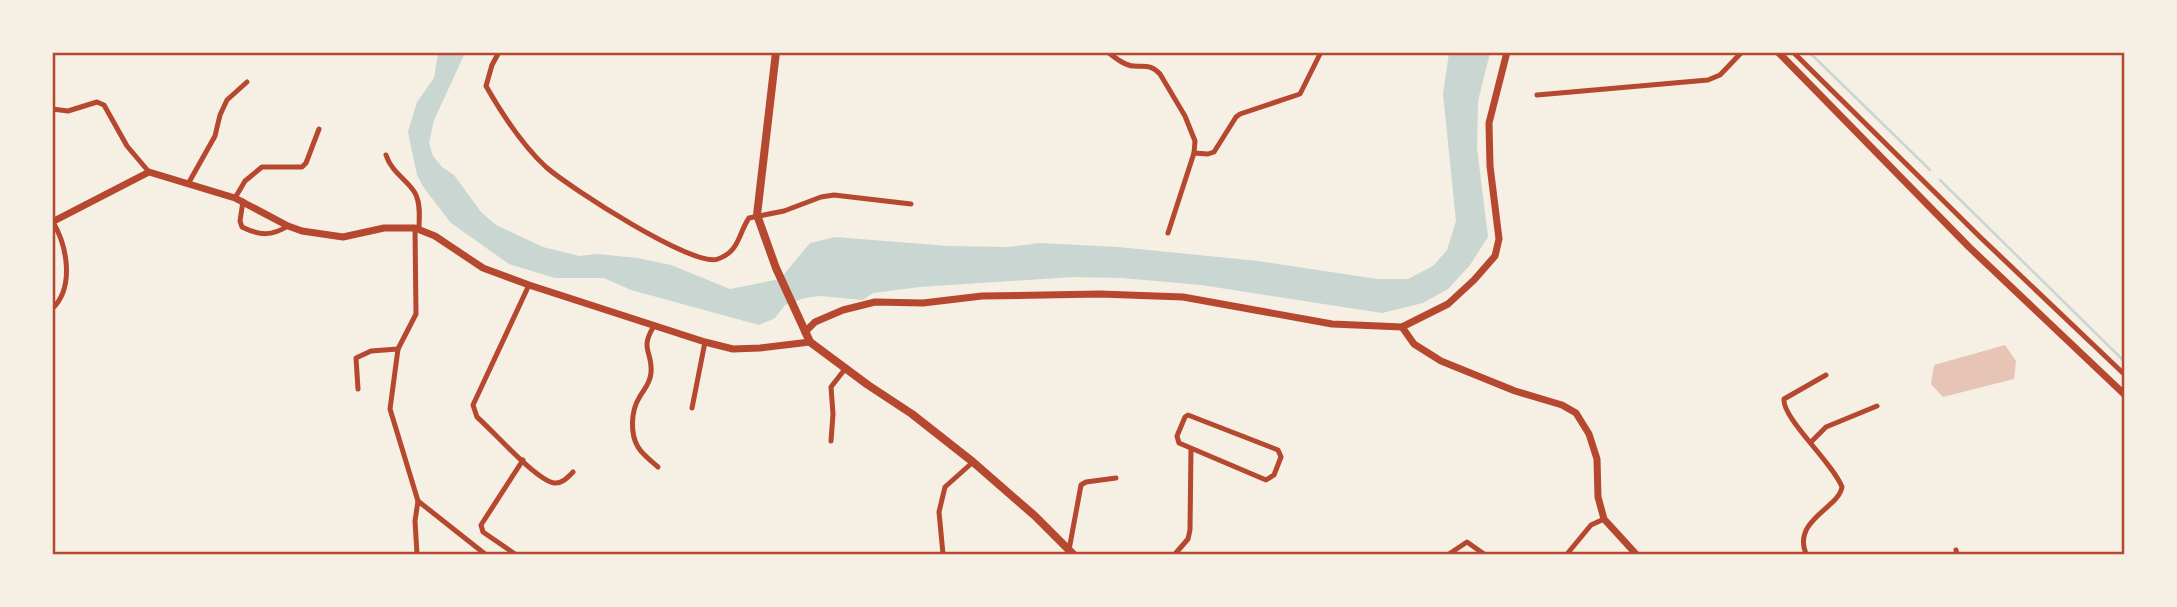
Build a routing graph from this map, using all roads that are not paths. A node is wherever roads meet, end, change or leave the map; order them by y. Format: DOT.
graph roads {
  1 [pos="499,52"];
  2 [pos="776,52"];
  3 [pos="1108,52"];
  4 [pos="1321,52"];
  5 [pos="1507,52"];
  6 [pos="1742,52"];
  7 [pos="1778,52"];
  8 [pos="1792,52"];
  9 [pos="1785,60"];
  10 [pos="247,82"];
  11 [pos="1537,95"];
  12 [pos="52,109"];
  13 [pos="319,129"];
  14 [pos="1194,153"];
  15 [pos="386,155"];
  16 [pos="149,172"];
  17 [pos="188,184"];
  18 [pos="239,199"];
  19 [pos="911,204"];
  20 [pos="757,215"];
  21 [pos="53,222"];
  22 [pos="288,226"];
  23 [pos="417,228"];
  24 [pos="1168,233"];
  25 [pos="529,285"];
  26 [pos="52,309"];
  27 [pos="654,326"];
  28 [pos="1402,327"];
  29 [pos="805,332"];
  30 [pos="705,342"];
  31 [pos="810,342"];
  32 [pos="398,349"];
  33 [pos="845,369"];
  34 [pos="2124,374"];
  35 [pos="1826,375"];
  36 [pos="358,389"];
  37 [pos="2124,394"];
  38 [pos="1877,406"];
  39 [pos="692,408"];
  40 [pos="831,441"];
  41 [pos="1811,442"];
  42 [pos="1191,449"];
  43 [pos="523,460"];
  44 [pos="973,462"];
  45 [pos="657,467"];
  46 [pos="573,472"];
  47 [pos="1116,478"];
  48 [pos="418,501"];
  49 [pos="1597,522"];
  50 [pos="1071,552"];
  51 [pos="943,554"];
  52 [pos="1633,554"];
  53 [pos="417,555"];
  54 [pos="485,555"];
  55 [pos="515,555"];
  56 [pos="1175,555"];
  57 [pos="1449,555"];
  58 [pos="1484,555"];
  59 [pos="1567,555"];
  60 [pos="1806,555"];
  1 -- 20 [label="street"];
  2 -- 20 [label="main road"];
  3 -- 14 [label="street"];
  4 -- 14 [label="street"];
  5 -- 28 [label="street"];
  6 -- 11 [label="street"];
  7 -- 9 [label="street"];
  8 -- 9 [label="street"];
  8 -- 34 [label="street"];
  9 -- 37 [label="street"];
  10 -- 17 [label="street"];
  12 -- 16 [label="street"];
  13 -- 18 [label="street"];
  14 -- 24 [label="street"];
  15 -- 23 [label="street"];
  16 -- 17 [label="street"];
  16 -- 21 [label="street"];
  17 -- 18 [label="street"];
  18 -- 22 [label="street"];
  18 -- 22 [label="street"];
  19 -- 20 [label="street"];
  20 -- 29 [label="main road"];
  21 -- 26 [label="street"];
  22 -- 23 [label="street"];
  23 -- 25 [label="street"];
  23 -- 32 [label="street"];
  25 -- 27 [label="street"];
  25 -- 43 [label="street"];
  27 -- 30 [label="street"];
  27 -- 45 [label="street"];
  28 -- 29 [label="street"];
  28 -- 49 [label="street"];
  29 -- 31 [label="main road"];
  30 -- 31 [label="street"];
  30 -- 39 [label="street"];
  31 -- 33 [label="main road"];
  32 -- 36 [label="street"];
  32 -- 48 [label="street"];
  33 -- 40 [label="street"];
  33 -- 44 [label="main road"];
  35 -- 41 [label="street"];
  38 -- 41 [label="street"];
  41 -- 60 [label="street"];
  42 -- 42 [label="street"];
  42 -- 56 [label="street"];
  43 -- 46 [label="street"];
  43 -- 55 [label="street"];
  44 -- 50 [label="main road"];
  44 -- 51 [label="street"];
  47 -- 50 [label="street"];
  48 -- 53 [label="street"];
  48 -- 54 [label="street"];
  49 -- 52 [label="street"];
  49 -- 59 [label="street"];
  57 -- 58 [label="street"];
}
